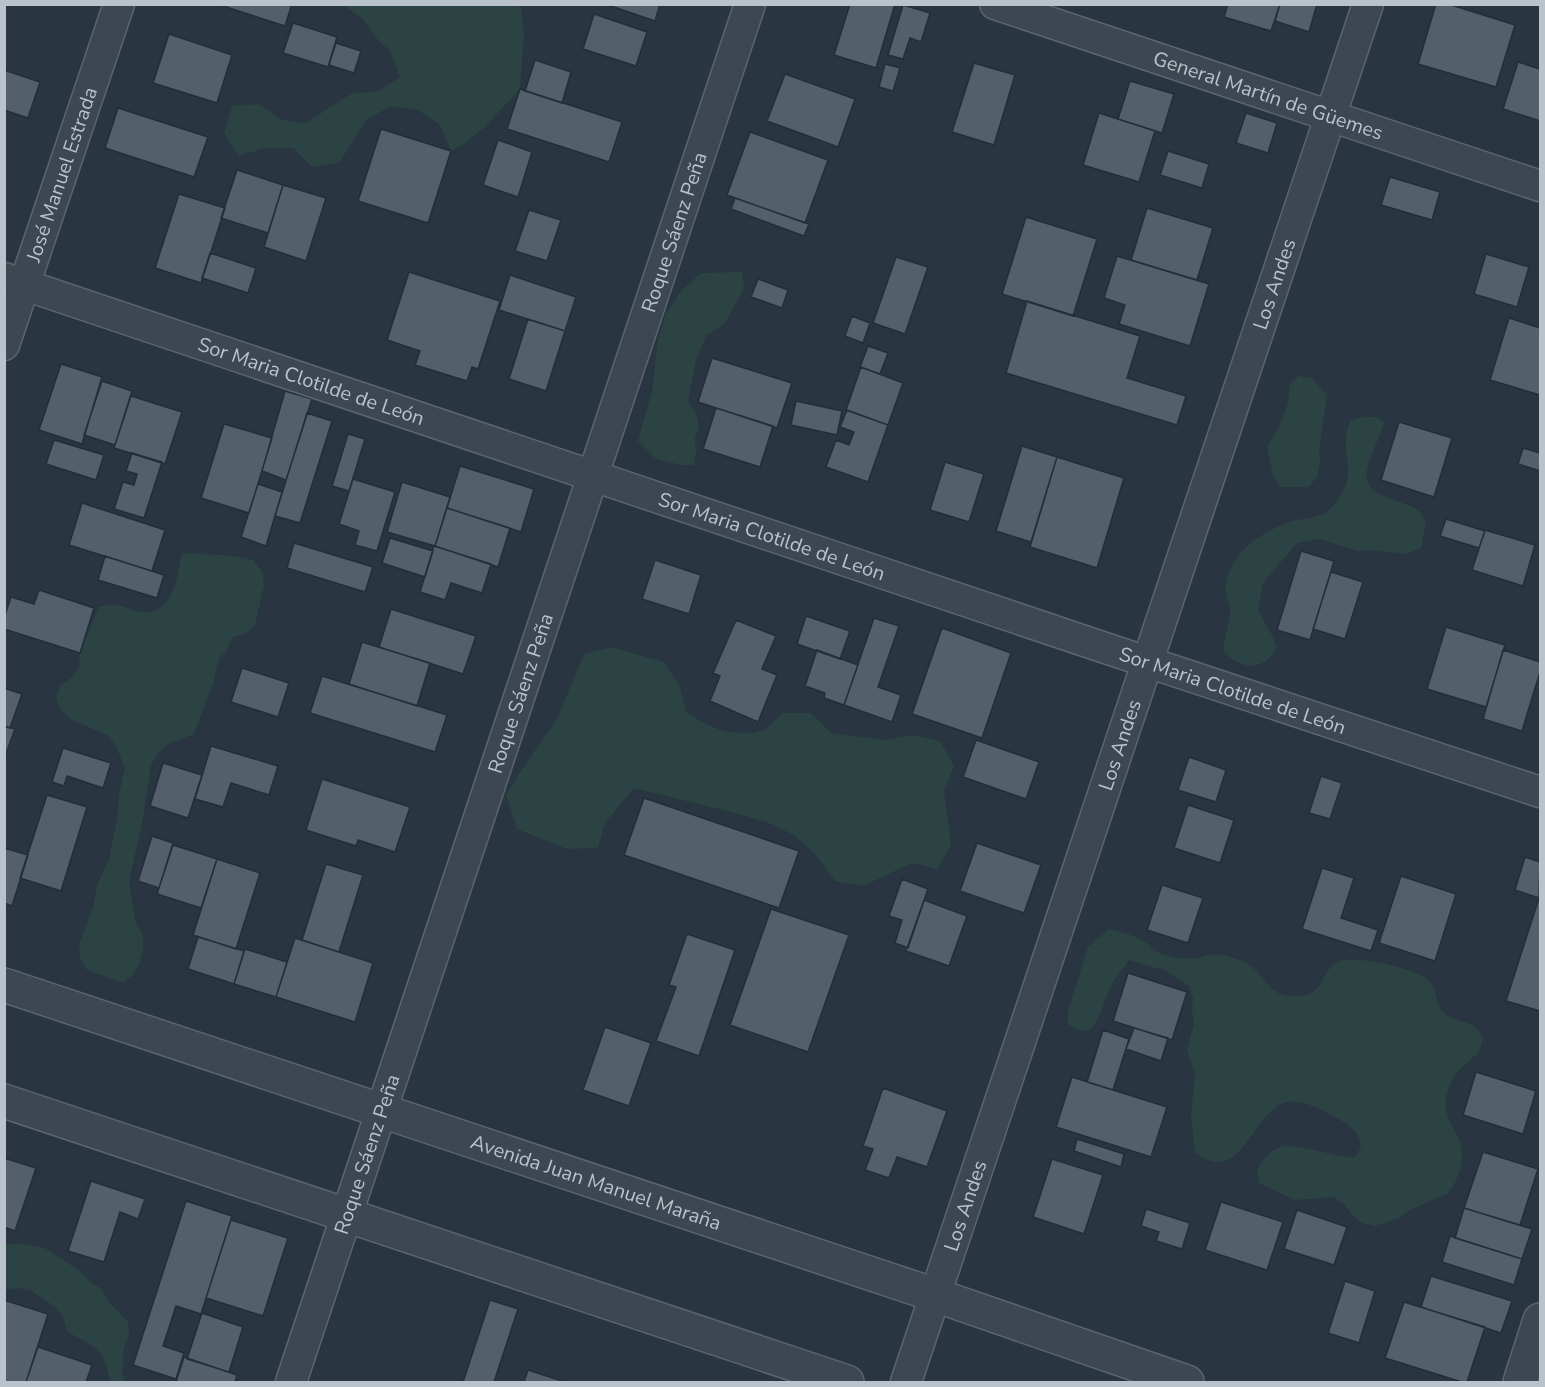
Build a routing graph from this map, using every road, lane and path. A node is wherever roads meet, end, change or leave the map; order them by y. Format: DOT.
graph roads {
  1 [pos="119,4"];
  2 [pos="750,4"];
  3 [pos="995,4"];
  4 [pos="1368,4"];
  5 [pos="1330,116"];
  6 [pos="1540,186"];
  7 [pos="15,281"];
  8 [pos="4,345"];
  9 [pos="593,474"];
  10 [pos="1148,664"];
  11 [pos="1540,792"];
  12 [pos="4,985"];
  13 [pos="4,1101"];
  14 [pos="381,1112"];
  15 [pos="346,1215"];
  16 [pos="935,1295"];
  17 [pos="1540,1320"];
  18 [pos="291,1383"];
  19 [pos="847,1383"];
  20 [pos="906,1383"];
  21 [pos="1187,1383"];
  22 [pos="1520,1383"];
  1 -- 7 [label="street, José Manuel Estrada"];
  2 -- 9 [label="street, Roque Sáenz Peña"];
  3 -- 5 [label="street, General Martín de Güemes"];
  4 -- 5 [label="street, Los Andes"];
  5 -- 6 [label="street, General Martín de Güemes"];
  5 -- 10 [label="street, Los Andes"];
  7 -- 8 [label="street, José Manuel Estrada"];
  7 -- 9 [label="street, Sor Maria Clotilde de León"];
  9 -- 10 [label="street, Sor Maria Clotilde de León"];
  9 -- 14 [label="street, Roque Sáenz Peña"];
  10 -- 11 [label="street, Sor Maria Clotilde de León"];
  10 -- 16 [label="street, Los Andes"];
  12 -- 14 [label="street, Avenida Juan Manuel Maraña"];
  13 -- 15 [label="street"];
  14 -- 15 [label="street, Roque Sáenz Peña"];
  14 -- 16 [label="street, Avenida Juan Manuel Maraña"];
  15 -- 18 [label="street, Roque Sáenz Peña"];
  15 -- 19 [label="street"];
  16 -- 20 [label="street, Los Andes"];
  16 -- 21 [label="street, Avenida Juan Manuel Maraña"];
  17 -- 22 [label="street"];
}
